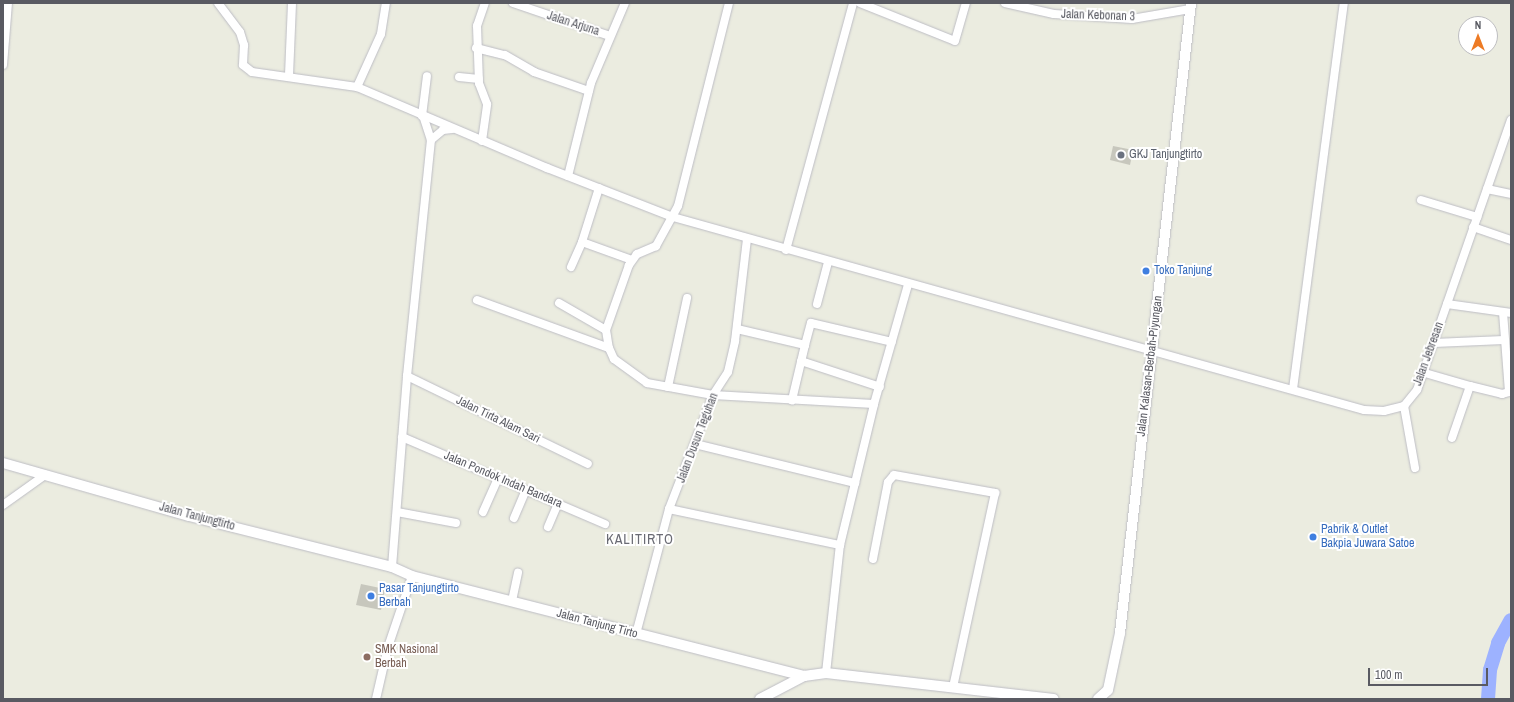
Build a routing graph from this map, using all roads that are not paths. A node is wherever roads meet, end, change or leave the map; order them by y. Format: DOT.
graph roads {
  1 [pos="8,3"];
  2 [pos="218,3"];
  3 [pos="292,3"];
  4 [pos="386,3"];
  5 [pos="485,3"];
  6 [pos="513,3"];
  7 [pos="625,3"];
  8 [pos="729,3"];
  9 [pos="853,3"];
  10 [pos="860,3"];
  11 [pos="966,3"];
  12 [pos="1005,3"];
  13 [pos="1344,3"];
  14 [pos="527,6"];
  15 [pos="1022,6"];
  16 [pos="1191,6"];
  17 [pos="610,36"];
  18 [pos="476,48"];
  19 [pos="3,65"];
  20 [pos="289,75"];
  21 [pos="426,76"];
  22 [pos="459,77"];
  23 [pos="479,79"];
  24 [pos="357,87"];
  25 [pos="589,91"];
  26 [pos="423,116"];
  27 [pos="1511,120"];
  28 [pos="453,129"];
  29 [pos="431,140"];
  30 [pos="482,141"];
  31 [pos="1507,142"];
  32 [pos="568,176"];
  33 [pos="600,188"];
  34 [pos="1487,189"];
  35 [pos="1511,194"];
  36 [pos="1421,200"];
  37 [pos="1477,217"];
  38 [pos="673,218"];
  39 [pos="1474,226"];
  40 [pos="747,239"];
  41 [pos="1511,240"];
  42 [pos="582,242"];
  43 [pos="786,250"];
  44 [pos="632,260"];
  45 [pos="828,262"];
  46 [pos="571,268"];
  47 [pos="908,285"];
  48 [pos="687,298"];
  49 [pos="477,300"];
  50 [pos="559,303"];
  51 [pos="817,304"];
  52 [pos="1447,304"];
  53 [pos="1507,313"];
  54 [pos="737,329"];
  55 [pos="606,330"];
  56 [pos="1504,340"];
  57 [pos="892,342"];
  58 [pos="1434,343"];
  59 [pos="805,345"];
  60 [pos="609,348"];
  61 [pos="1152,350"];
  62 [pos="801,361"];
  63 [pos="1425,373"];
  64 [pos="407,376"];
  65 [pos="1470,386"];
  66 [pos="668,387"];
  67 [pos="880,387"];
  68 [pos="1293,390"];
  69 [pos="713,396"];
  70 [pos="792,400"];
  71 [pos="874,404"];
  72 [pos="1404,406"];
  73 [pos="402,436"];
  74 [pos="1452,438"];
  75 [pos="695,444"];
  76 [pos="3,463"];
  77 [pos="588,464"];
  78 [pos="1415,468"];
  79 [pos="45,475"];
  80 [pos="498,478"];
  81 [pos="854,483"];
  82 [pos="526,490"];
  83 [pos="558,504"];
  84 [pos="3,505"];
  85 [pos="669,509"];
  86 [pos="397,512"];
  87 [pos="483,512"];
  88 [pos="514,518"];
  89 [pos="456,524"];
  90 [pos="604,524"];
  91 [pos="548,527"];
  92 [pos="840,545"];
  93 [pos="873,560"];
  94 [pos="392,567"];
  95 [pos="518,573"];
  96 [pos="412,576"];
  97 [pos="512,601"];
  98 [pos="636,634"];
  99 [pos="781,671"];
  100 [pos="826,673"];
  101 [pos="804,676"];
  102 [pos="782,687"];
  103 [pos="953,688"];
  104 [pos="1109,695"];
  105 [pos="376,699"];
  106 [pos="760,699"];
  107 [pos="1054,699"];
  108 [pos="1098,699"];
  1 -- 19 [label="street"];
  2 -- 20 [label="street"];
  3 -- 20 [label="street"];
  4 -- 24 [label="street"];
  5 -- 18 [label="street"];
  6 -- 14 [label="street, Jalan Arjuna"];
  7 -- 17 [label="street"];
  8 -- 38 [label="street"];
  9 -- 43 [label="street"];
  10 -- 11 [label="street"];
  12 -- 15 [label="street, Jalan Kebonan 3"];
  13 -- 68 [label="street"];
  14 -- 17 [label="street, Jalan Arjuna"];
  15 -- 16 [label="street, Jalan Kebonan 3"];
  16 -- 61 [label="street, Jalan Kalasan-Berbah-Piyungan"];
  17 -- 25 [label="street"];
  18 -- 23 [label="street"];
  18 -- 25 [label="street"];
  20 -- 24 [label="street"];
  21 -- 26 [label="street"];
  22 -- 23 [label="street"];
  23 -- 30 [label="street"];
  24 -- 26 [label="street"];
  25 -- 32 [label="street"];
  26 -- 28 [label="street"];
  26 -- 29 [label="street"];
  27 -- 31 [label="street, Jalan Jebresan"];
  28 -- 29 [label="street"];
  28 -- 30 [label="street"];
  29 -- 64 [label="street"];
  30 -- 32 [label="street"];
  31 -- 34 [label="street, Jalan Jebresan"];
  32 -- 33 [label="street"];
  33 -- 38 [label="street"];
  33 -- 42 [label="street"];
  34 -- 35 [label="street"];
  34 -- 37 [label="street, Jalan Jebresan"];
  36 -- 37 [label="street"];
  37 -- 39 [label="street, Jalan Jebresan"];
  38 -- 40 [label="street"];
  38 -- 44 [label="street"];
  39 -- 41 [label="street"];
  39 -- 52 [label="street, Jalan Jebresan"];
  40 -- 43 [label="street"];
  40 -- 54 [label="street, Jalan Dusun Teguhan"];
  42 -- 44 [label="street"];
  42 -- 46 [label="street"];
  43 -- 45 [label="street"];
  44 -- 55 [label="street"];
  45 -- 47 [label="street"];
  45 -- 51 [label="street"];
  47 -- 57 [label="street"];
  47 -- 61 [label="street"];
  48 -- 66 [label="street"];
  49 -- 60 [label="street"];
  50 -- 55 [label="street"];
  52 -- 53 [label="street"];
  52 -- 58 [label="street, Jalan Jebresan"];
  53 -- 56 [label="street"];
  54 -- 59 [label="street"];
  54 -- 69 [label="street, Jalan Dusun Teguhan"];
  55 -- 60 [label="street"];
  56 -- 58 [label="street"];
  56 -- 65 [label="street"];
  57 -- 59 [label="street"];
  57 -- 67 [label="street"];
  58 -- 63 [label="street, Jalan Jebresan"];
  59 -- 62 [label="street"];
  60 -- 66 [label="street"];
  61 -- 68 [label="street"];
  61 -- 104 [label="street, Jalan Kalasan-Berbah-Piyungan"];
  62 -- 67 [label="street"];
  62 -- 70 [label="street"];
  63 -- 65 [label="street"];
  63 -- 72 [label="street, Jalan Jebresan"];
  64 -- 73 [label="street"];
  64 -- 77 [label="street, Jalan Tirta Alam Sari"];
  65 -- 74 [label="street"];
  66 -- 69 [label="street"];
  67 -- 71 [label="street"];
  68 -- 72 [label="street"];
  69 -- 70 [label="street"];
  69 -- 75 [label="street, Jalan Dusun Teguhan"];
  70 -- 71 [label="street"];
  71 -- 81 [label="street"];
  72 -- 78 [label="street"];
  73 -- 80 [label="street, Jalan Pondok Indah Bandara"];
  73 -- 86 [label="street"];
  75 -- 81 [label="street"];
  75 -- 85 [label="street, Jalan Dusun Teguhan"];
  76 -- 79 [label="street, Jalan Tanjungtirto"];
  79 -- 84 [label="street"];
  79 -- 94 [label="street, Jalan Tanjungtirto"];
  80 -- 82 [label="street, Jalan Pondok Indah Bandara"];
  80 -- 87 [label="street"];
  81 -- 92 [label="street"];
  82 -- 83 [label="street, Jalan Pondok Indah Bandara"];
  82 -- 88 [label="street"];
  83 -- 90 [label="street, Jalan Pondok Indah Bandara"];
  83 -- 91 [label="street"];
  85 -- 92 [label="street"];
  85 -- 98 [label="street, Jalan Dusun Teguhan"];
  86 -- 89 [label="street"];
  86 -- 94 [label="street"];
  92 -- 100 [label="street"];
  93 -- 103 [label="street"];
  94 -- 96 [label="street, Jalan Tanjung Tirto"];
  95 -- 97 [label="street"];
  96 -- 97 [label="street, Jalan Tanjung Tirto"];
  96 -- 105 [label="street"];
  97 -- 98 [label="street, Jalan Tanjung Tirto"];
  98 -- 99 [label="street, Jalan Tanjung Tirto"];
  99 -- 101 [label="street, Jalan Tanjung Tirto"];
  99 -- 102 [label="street"];
  100 -- 101 [label="street"];
  100 -- 103 [label="street"];
  101 -- 102 [label="street"];
  102 -- 106 [label="street"];
  103 -- 107 [label="street"];
  104 -- 108 [label="street, Jalan Kalasan-Berbah-Piyungan"];
}
